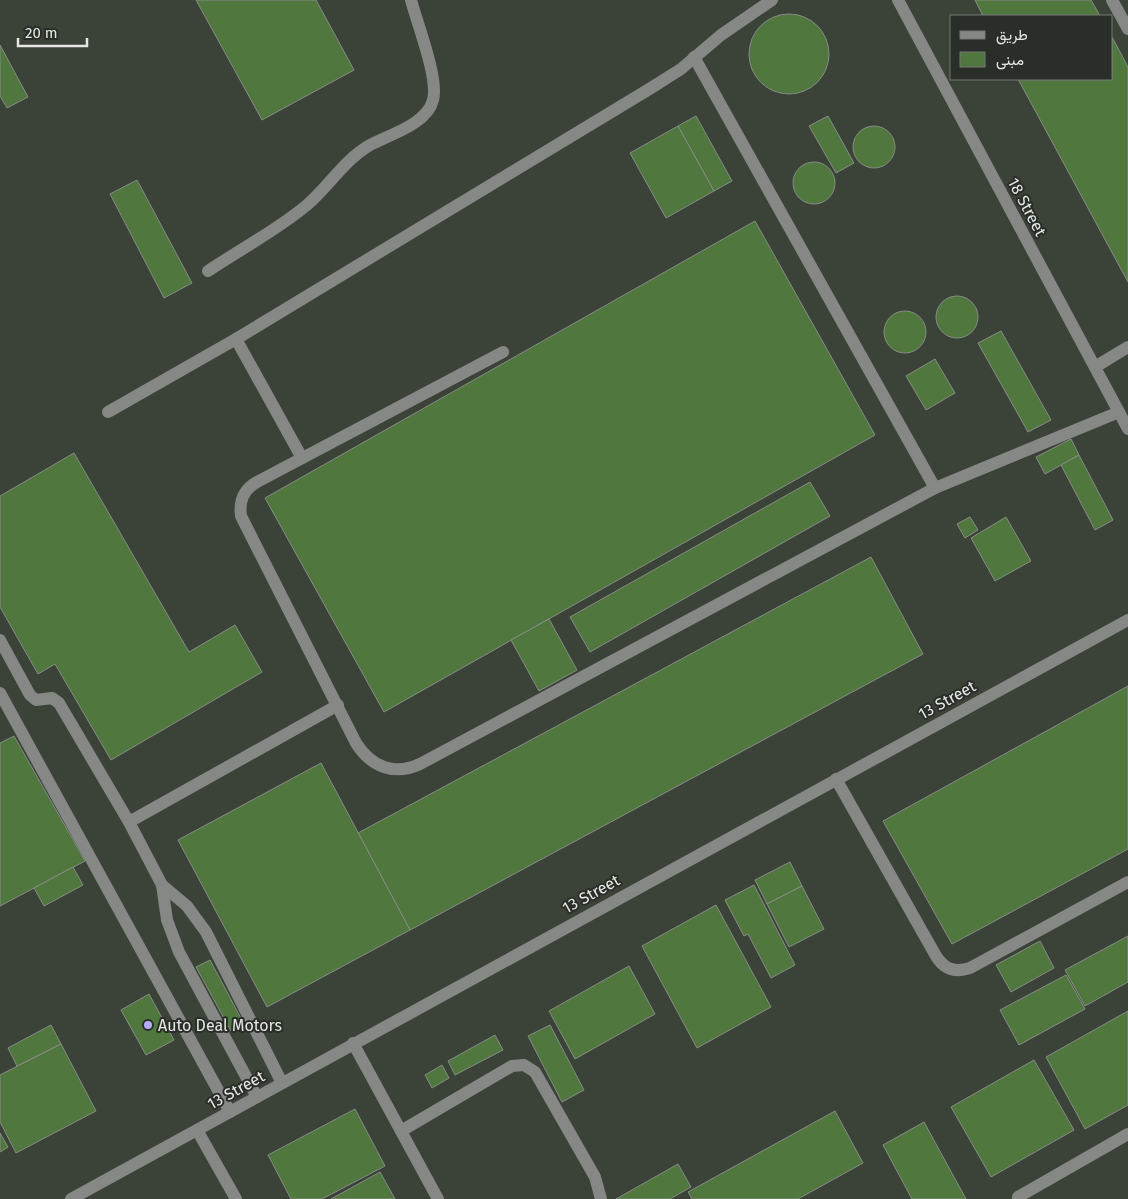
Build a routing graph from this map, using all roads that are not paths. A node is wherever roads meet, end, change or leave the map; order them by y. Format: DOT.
graph roads {
  1 [pos="411,0"];
  2 [pos="772,0"];
  3 [pos="898,0"];
  4 [pos="1112,0"];
  5 [pos="1128,28"];
  6 [pos="694,57"];
  7 [pos="208,270"];
  8 [pos="236,339"];
  9 [pos="1128,347"];
  10 [pos="503,352"];
  11 [pos="1095,367"];
  12 [pos="108,412"];
  13 [pos="1119,412"];
  14 [pos="1128,429"];
  15 [pos="302,458"];
  16 [pos="935,488"];
  17 [pos="1128,620"];
  18 [pos="0,640"];
  19 [pos="0,693"];
  20 [pos="338,705"];
  21 [pos="4,710"];
  22 [pos="836,779"];
  23 [pos="129,822"];
  24 [pos="1128,882"];
  25 [pos="162,885"];
  26 [pos="353,1043"];
  27 [pos="282,1083"];
  28 [pos="258,1096"];
  29 [pos="230,1112"];
  30 [pos="197,1130"];
  31 [pos="401,1131"];
  32 [pos="1128,1134"];
  33 [pos="1018,1197"];
  34 [pos="71,1199"];
  35 [pos="236,1199"];
  36 [pos="438,1199"];
  37 [pos="600,1199"];
  1 -- 7 [label="street"];
  2 -- 6 [label="street"];
  3 -- 11 [label="street, 18 Street"];
  4 -- 5 [label="street"];
  6 -- 8 [label="street"];
  6 -- 16 [label="street"];
  8 -- 12 [label="street"];
  8 -- 15 [label="street"];
  9 -- 11 [label="street"];
  10 -- 15 [label="street"];
  11 -- 13 [label="street, 18 Street"];
  13 -- 14 [label="street, 18 Street"];
  13 -- 16 [label="street"];
  15 -- 20 [label="street"];
  16 -- 20 [label="street"];
  17 -- 22 [label="street, 13 Street"];
  18 -- 23 [label="street"];
  19 -- 21 [label="street"];
  20 -- 23 [label="street"];
  21 -- 29 [label="street"];
  22 -- 24 [label="street"];
  22 -- 26 [label="street, 13 Street"];
  23 -- 25 [label="street"];
  25 -- 27 [label="street"];
  25 -- 28 [label="street"];
  26 -- 27 [label="street, 13 Street"];
  26 -- 31 [label="street"];
  27 -- 28 [label="street, 13 Street"];
  28 -- 29 [label="street, 13 Street"];
  29 -- 30 [label="street, 13 Street"];
  30 -- 34 [label="street, 13 Street"];
  30 -- 35 [label="street"];
  31 -- 36 [label="street"];
  31 -- 37 [label="street"];
  32 -- 33 [label="street"];
}
